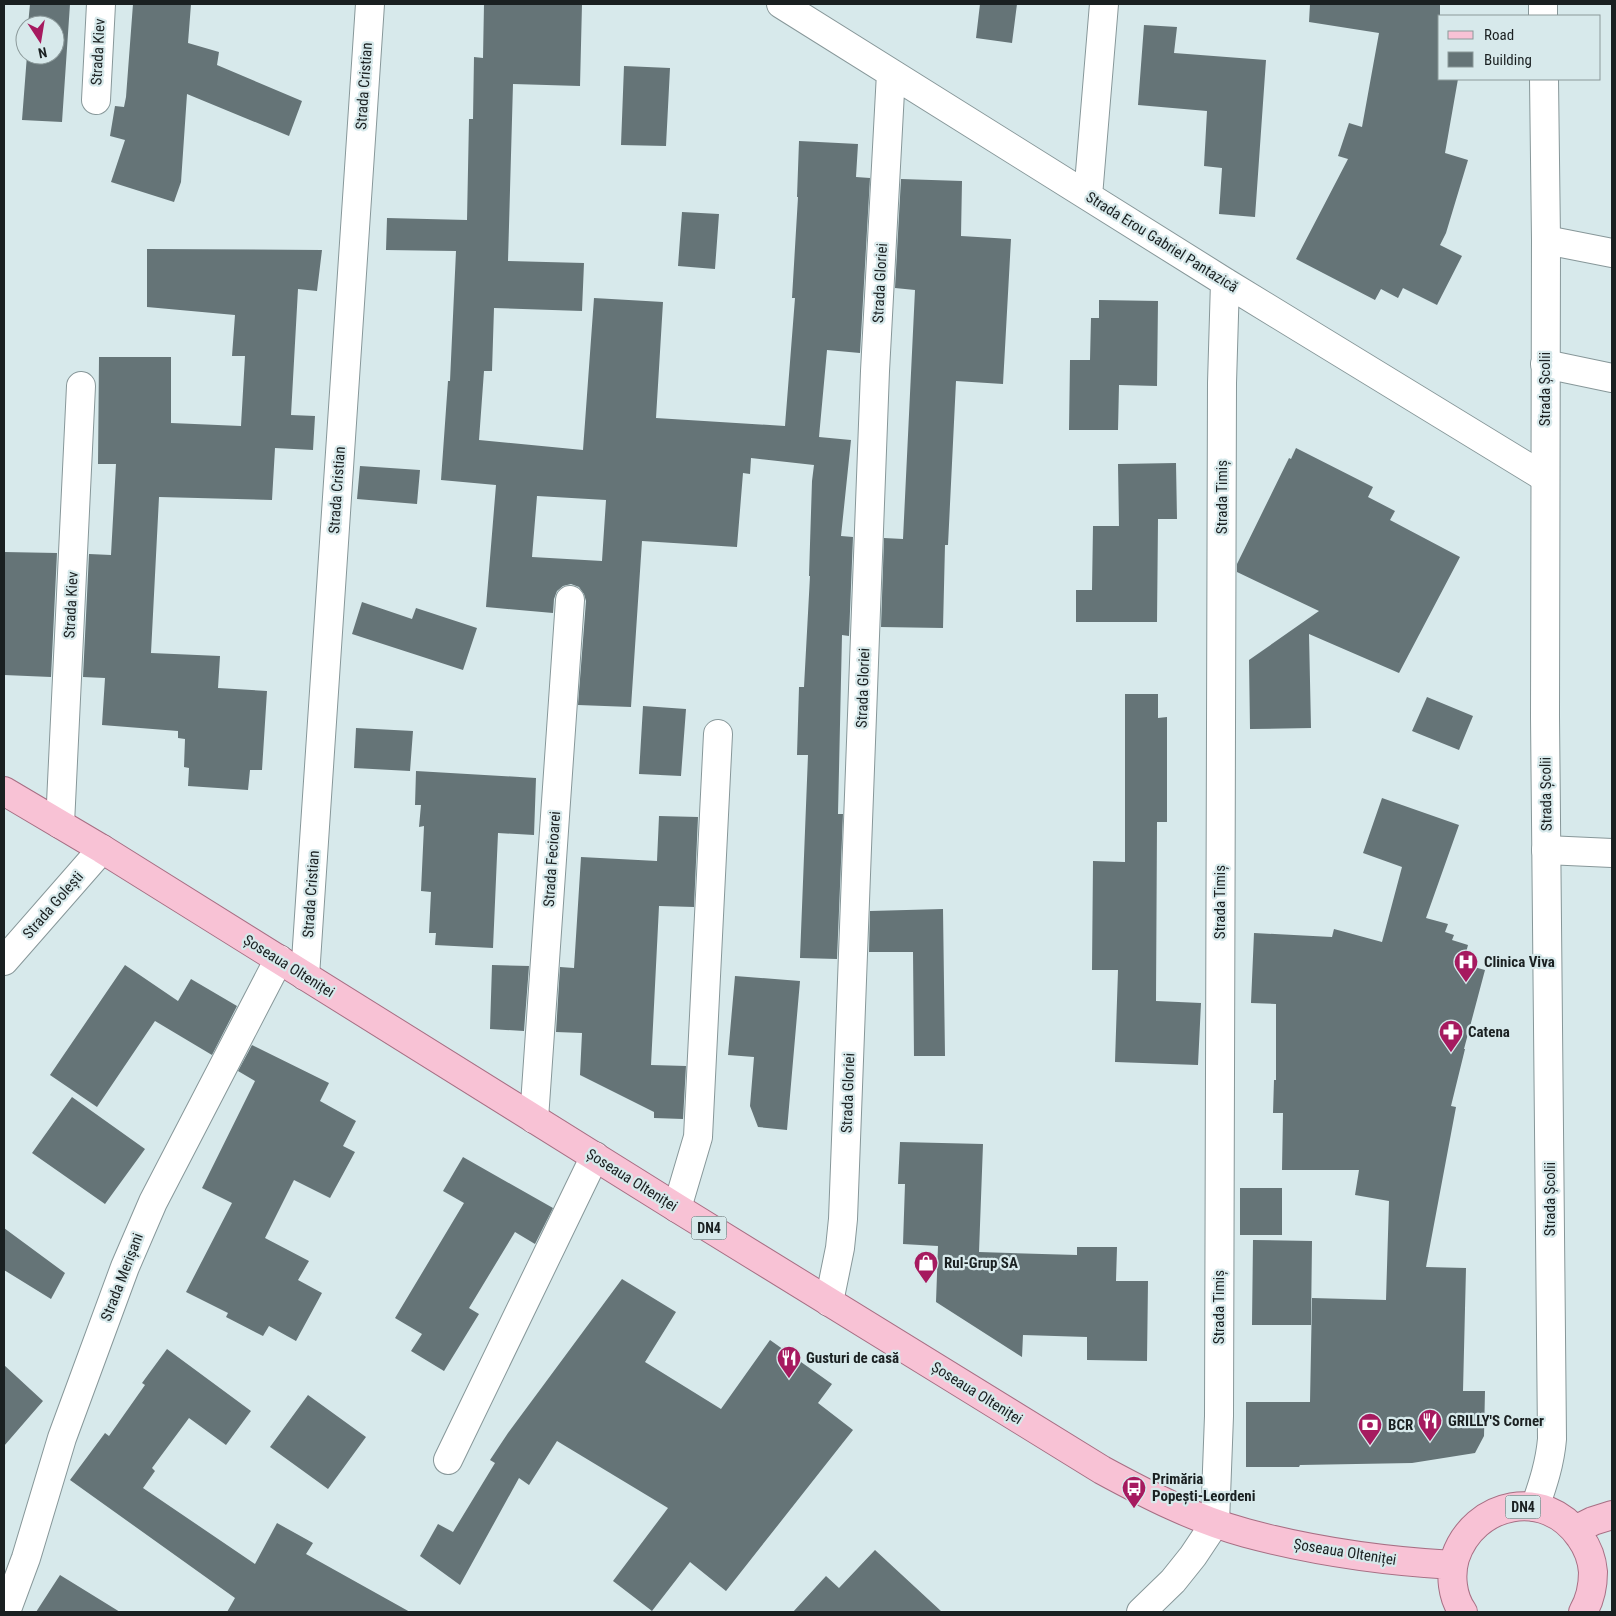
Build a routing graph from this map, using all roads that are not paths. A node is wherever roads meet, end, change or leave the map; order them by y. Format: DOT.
graph roads {
  1 [pos="101,4"];
  2 [pos="370,4"];
  3 [pos="781,4"];
  4 [pos="1104,4"];
  5 [pos="891,73"];
  6 [pos="1544,80"];
  7 [pos="96,100"];
  8 [pos="1088,196"];
  9 [pos="1546,240"];
  10 [pos="1612,253"];
  11 [pos="1225,282"];
  12 [pos="1545,364"];
  13 [pos="1612,378"];
  14 [pos="81,386"];
  15 [pos="1544,477"];
  16 [pos="570,600"];
  17 [pos="718,734"];
  18 [pos="4,791"];
  19 [pos="60,824"];
  20 [pos="102,849"];
  21 [pos="1546,850"];
  22 [pos="1612,853"];
  23 [pos="279,959"];
  24 [pos="4,961"];
  25 [pos="305,976"];
  26 [pos="534,1119"];
  27 [pos="594,1156"];
  28 [pos="677,1208"];
  29 [pos="828,1302"];
  30 [pos="448,1460"];
  31 [pos="1535,1507"];
  32 [pos="1612,1515"];
  33 [pos="1215,1522"];
  34 [pos="1575,1530"];
  35 [pos="1453,1565"];
  36 [pos="6,1612"];
  37 [pos="1141,1612"];
  38 [pos="1462,1612"];
  39 [pos="1583,1612"];
  1 -- 7 [label="street, Strada Kiev"];
  2 -- 25 [label="street, Strada Cristian"];
  3 -- 5 [label="street, Strada Erou Gabriel Pantazică"];
  4 -- 8 [label="street"];
  5 -- 8 [label="street, Strada Erou Gabriel Pantazică"];
  5 -- 29 [label="street, Strada Gloriei"];
  6 -- 9 [label="street, Strada Școlii"];
  8 -- 11 [label="street, Strada Erou Gabriel Pantazică"];
  9 -- 10 [label="street"];
  9 -- 12 [label="street, Strada Școlii"];
  11 -- 15 [label="street, Strada Erou Gabriel Pantazică"];
  11 -- 33 [label="street, Strada Timiș"];
  12 -- 13 [label="street"];
  12 -- 15 [label="street, Strada Școlii"];
  14 -- 19 [label="street, Strada Kiev"];
  15 -- 21 [label="street, Strada Școlii"];
  16 -- 26 [label="street, Strada Fecioarei"];
  17 -- 28 [label="street"];
  18 -- 19 [label="main road, Șoseaua Olteniței / DN4"];
  19 -- 20 [label="main road, Șoseaua Olteniței / DN4"];
  20 -- 23 [label="main road, Șoseaua Olteniței / DN4"];
  20 -- 24 [label="street, Strada Golești"];
  21 -- 22 [label="street"];
  21 -- 31 [label="street, Strada Școlii"];
  23 -- 25 [label="main road, Șoseaua Olteniței / DN4"];
  23 -- 36 [label="street, Strada Merișani"];
  25 -- 26 [label="main road, Șoseaua Olteniței / DN4"];
  26 -- 27 [label="main road, Șoseaua Olteniței / DN4"];
  27 -- 28 [label="main road, Șoseaua Olteniței / DN4"];
  27 -- 30 [label="street"];
  28 -- 29 [label="main road, Șoseaua Olteniței / DN4"];
  29 -- 33 [label="main road, Șoseaua Olteniței / DN4"];
  31 -- 34 [label="main road, DN4"];
  31 -- 35 [label="main road, DN4"];
  32 -- 34 [label="main road"];
  33 -- 35 [label="main road, Șoseaua Olteniței / DN4"];
  33 -- 37 [label="street"];
  34 -- 39 [label="main road, DN4"];
  35 -- 38 [label="main road, DN4"];
}
